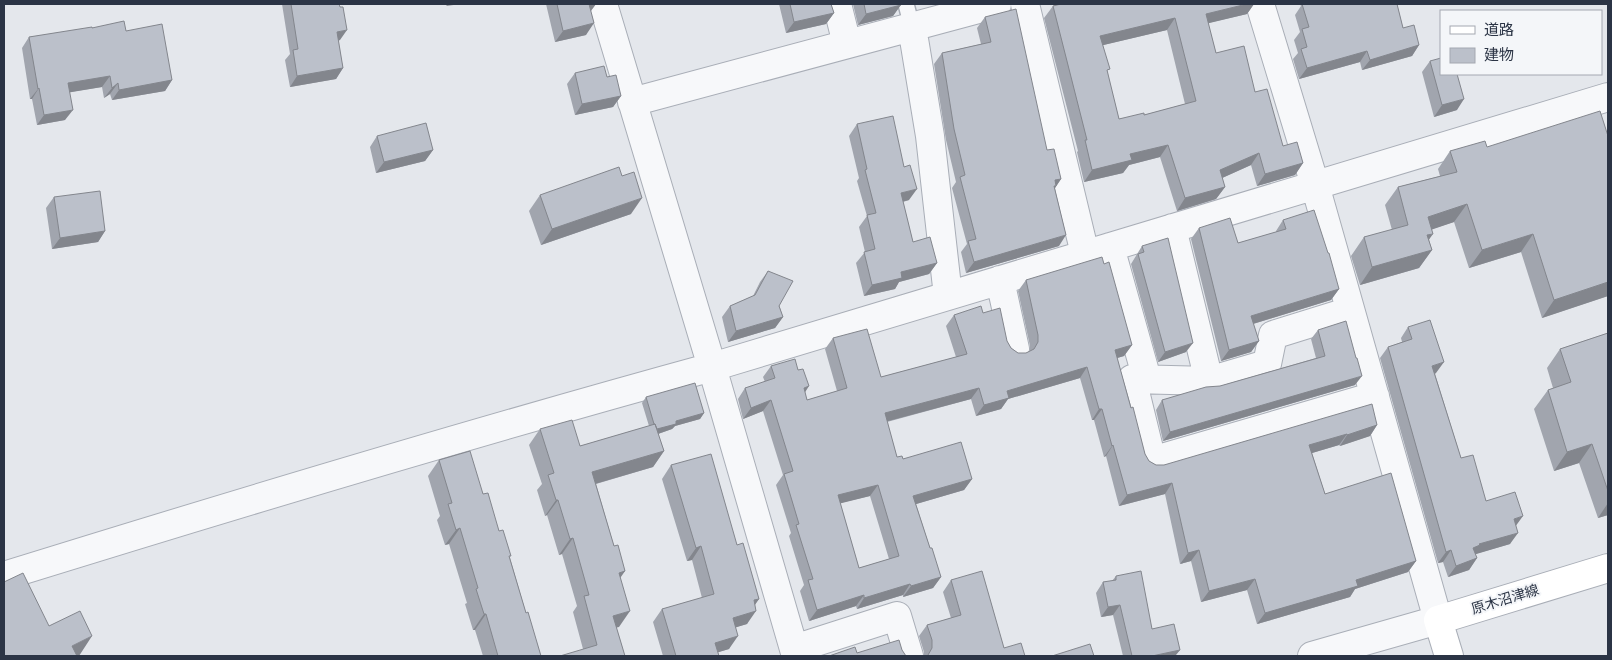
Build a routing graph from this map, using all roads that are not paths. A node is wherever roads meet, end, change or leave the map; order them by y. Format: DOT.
graph roads {
  1 [pos="603,4"];
  2 [pos="837,4"];
  3 [pos="997,4"];
  4 [pos="1025,4"];
  5 [pos="1260,4"];
  6 [pos="909,15"];
  7 [pos="847,44"];
  8 [pos="1608,97"];
  9 [pos="632,102"];
  10 [pos="1315,185"];
  11 [pos="1172,228"];
  12 [pos="1098,250"];
  13 [pos="1000,280"];
  14 [pos="948,296"];
  15 [pos="1350,311"];
  16 [pos="1015,349"];
  17 [pos="712,367"];
  18 [pos="1147,379"];
  19 [pos="1209,382"];
  20 [pos="1375,396"];
  21 [pos="1608,568"];
  22 [pos="4,576"];
  23 [pos="1438,620"];
  24 [pos="795,653"];
  25 [pos="909,656"];
  26 [pos="1312,656"];
  27 [pos="1450,656"];
  1 -- 9 [label="street"];
  2 -- 7 [label="street"];
  3 -- 6 [label="street"];
  4 -- 12 [label="street"];
  5 -- 10 [label="street"];
  6 -- 7 [label="street"];
  6 -- 14 [label="street"];
  7 -- 9 [label="street"];
  8 -- 10 [label="street"];
  9 -- 17 [label="street"];
  10 -- 11 [label="street"];
  10 -- 15 [label="street"];
  11 -- 12 [label="street"];
  11 -- 19 [label="street"];
  12 -- 13 [label="street"];
  12 -- 18 [label="street"];
  13 -- 14 [label="street"];
  13 -- 16 [label="street"];
  14 -- 17 [label="street"];
  15 -- 19 [label="street"];
  15 -- 20 [label="street"];
  17 -- 22 [label="street"];
  17 -- 24 [label="street"];
  18 -- 19 [label="street"];
  18 -- 20 [label="street"];
  20 -- 23 [label="street"];
  21 -- 23 [label="main road, 原木沼津線"];
  23 -- 26 [label="street"];
  23 -- 27 [label="main road"];
  24 -- 25 [label="street"];
}
